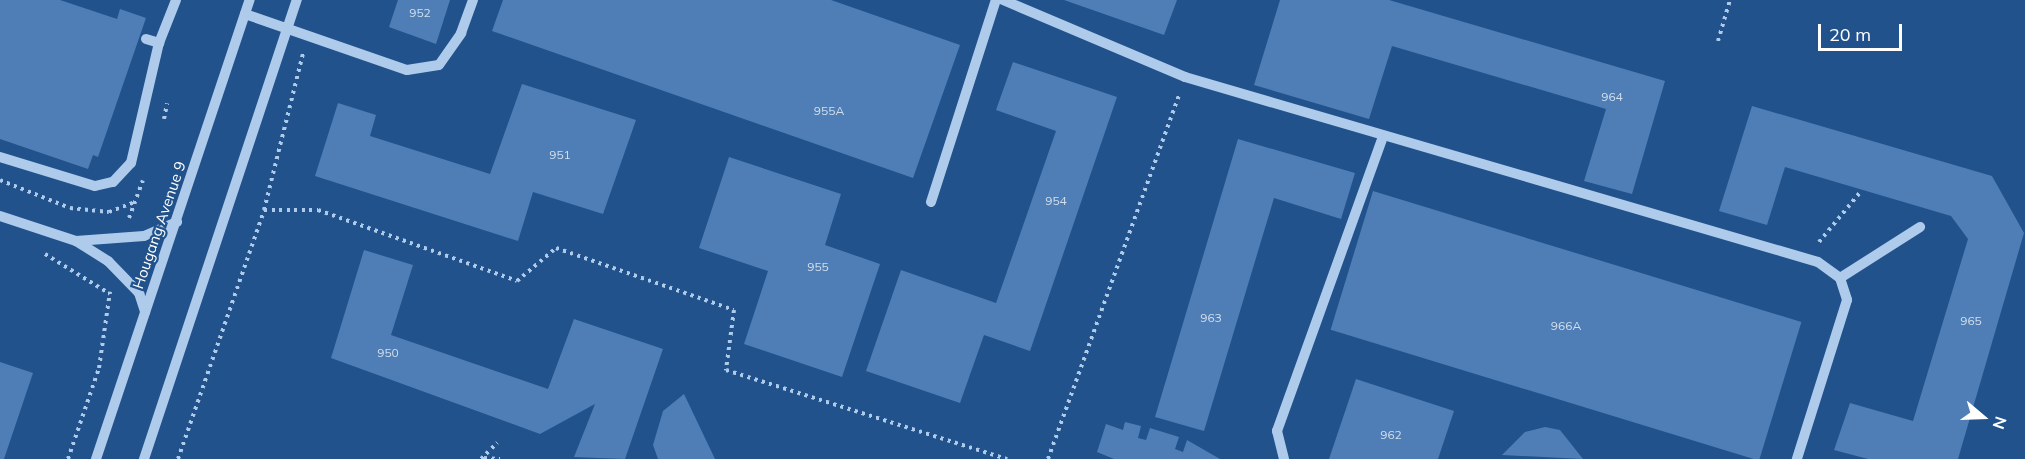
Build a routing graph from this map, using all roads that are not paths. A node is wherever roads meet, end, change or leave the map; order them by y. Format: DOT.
graph roads {
  1 [pos="176,0"];
  2 [pos="250,0"];
  3 [pos="297,0"];
  4 [pos="473,0"];
  5 [pos="996,0"];
  6 [pos="1003,0"];
  7 [pos="245,14"];
  8 [pos="288,28"];
  9 [pos="146,39"];
  10 [pos="159,43"];
  11 [pos="1383,137"];
  12 [pos="0,157"];
  13 [pos="931,202"];
  14 [pos="0,216"];
  15 [pos="177,222"];
  16 [pos="1920,227"];
  17 [pos="76,241"];
  18 [pos="1840,278"];
  19 [pos="146,313"];
  20 [pos="96,459"];
  21 [pos="144,459"];
  22 [pos="1284,459"];
  23 [pos="1797,459"];
  1 -- 10 [label="street"];
  2 -- 7 [label="street, Hougang Avenue 9"];
  3 -- 8 [label="street"];
  4 -- 8 [label="street"];
  5 -- 13 [label="street"];
  6 -- 11 [label="street"];
  7 -- 8 [label="street"];
  7 -- 15 [label="street, Hougang Avenue 9"];
  8 -- 21 [label="street"];
  9 -- 10 [label="street"];
  10 -- 12 [label="street"];
  11 -- 18 [label="street"];
  11 -- 22 [label="street"];
  14 -- 17 [label="street"];
  15 -- 17 [label="street"];
  15 -- 19 [label="street, Hougang Avenue 9"];
  16 -- 18 [label="street"];
  17 -- 19 [label="street"];
  18 -- 23 [label="street"];
  19 -- 20 [label="street, Hougang Avenue 9"];
}
